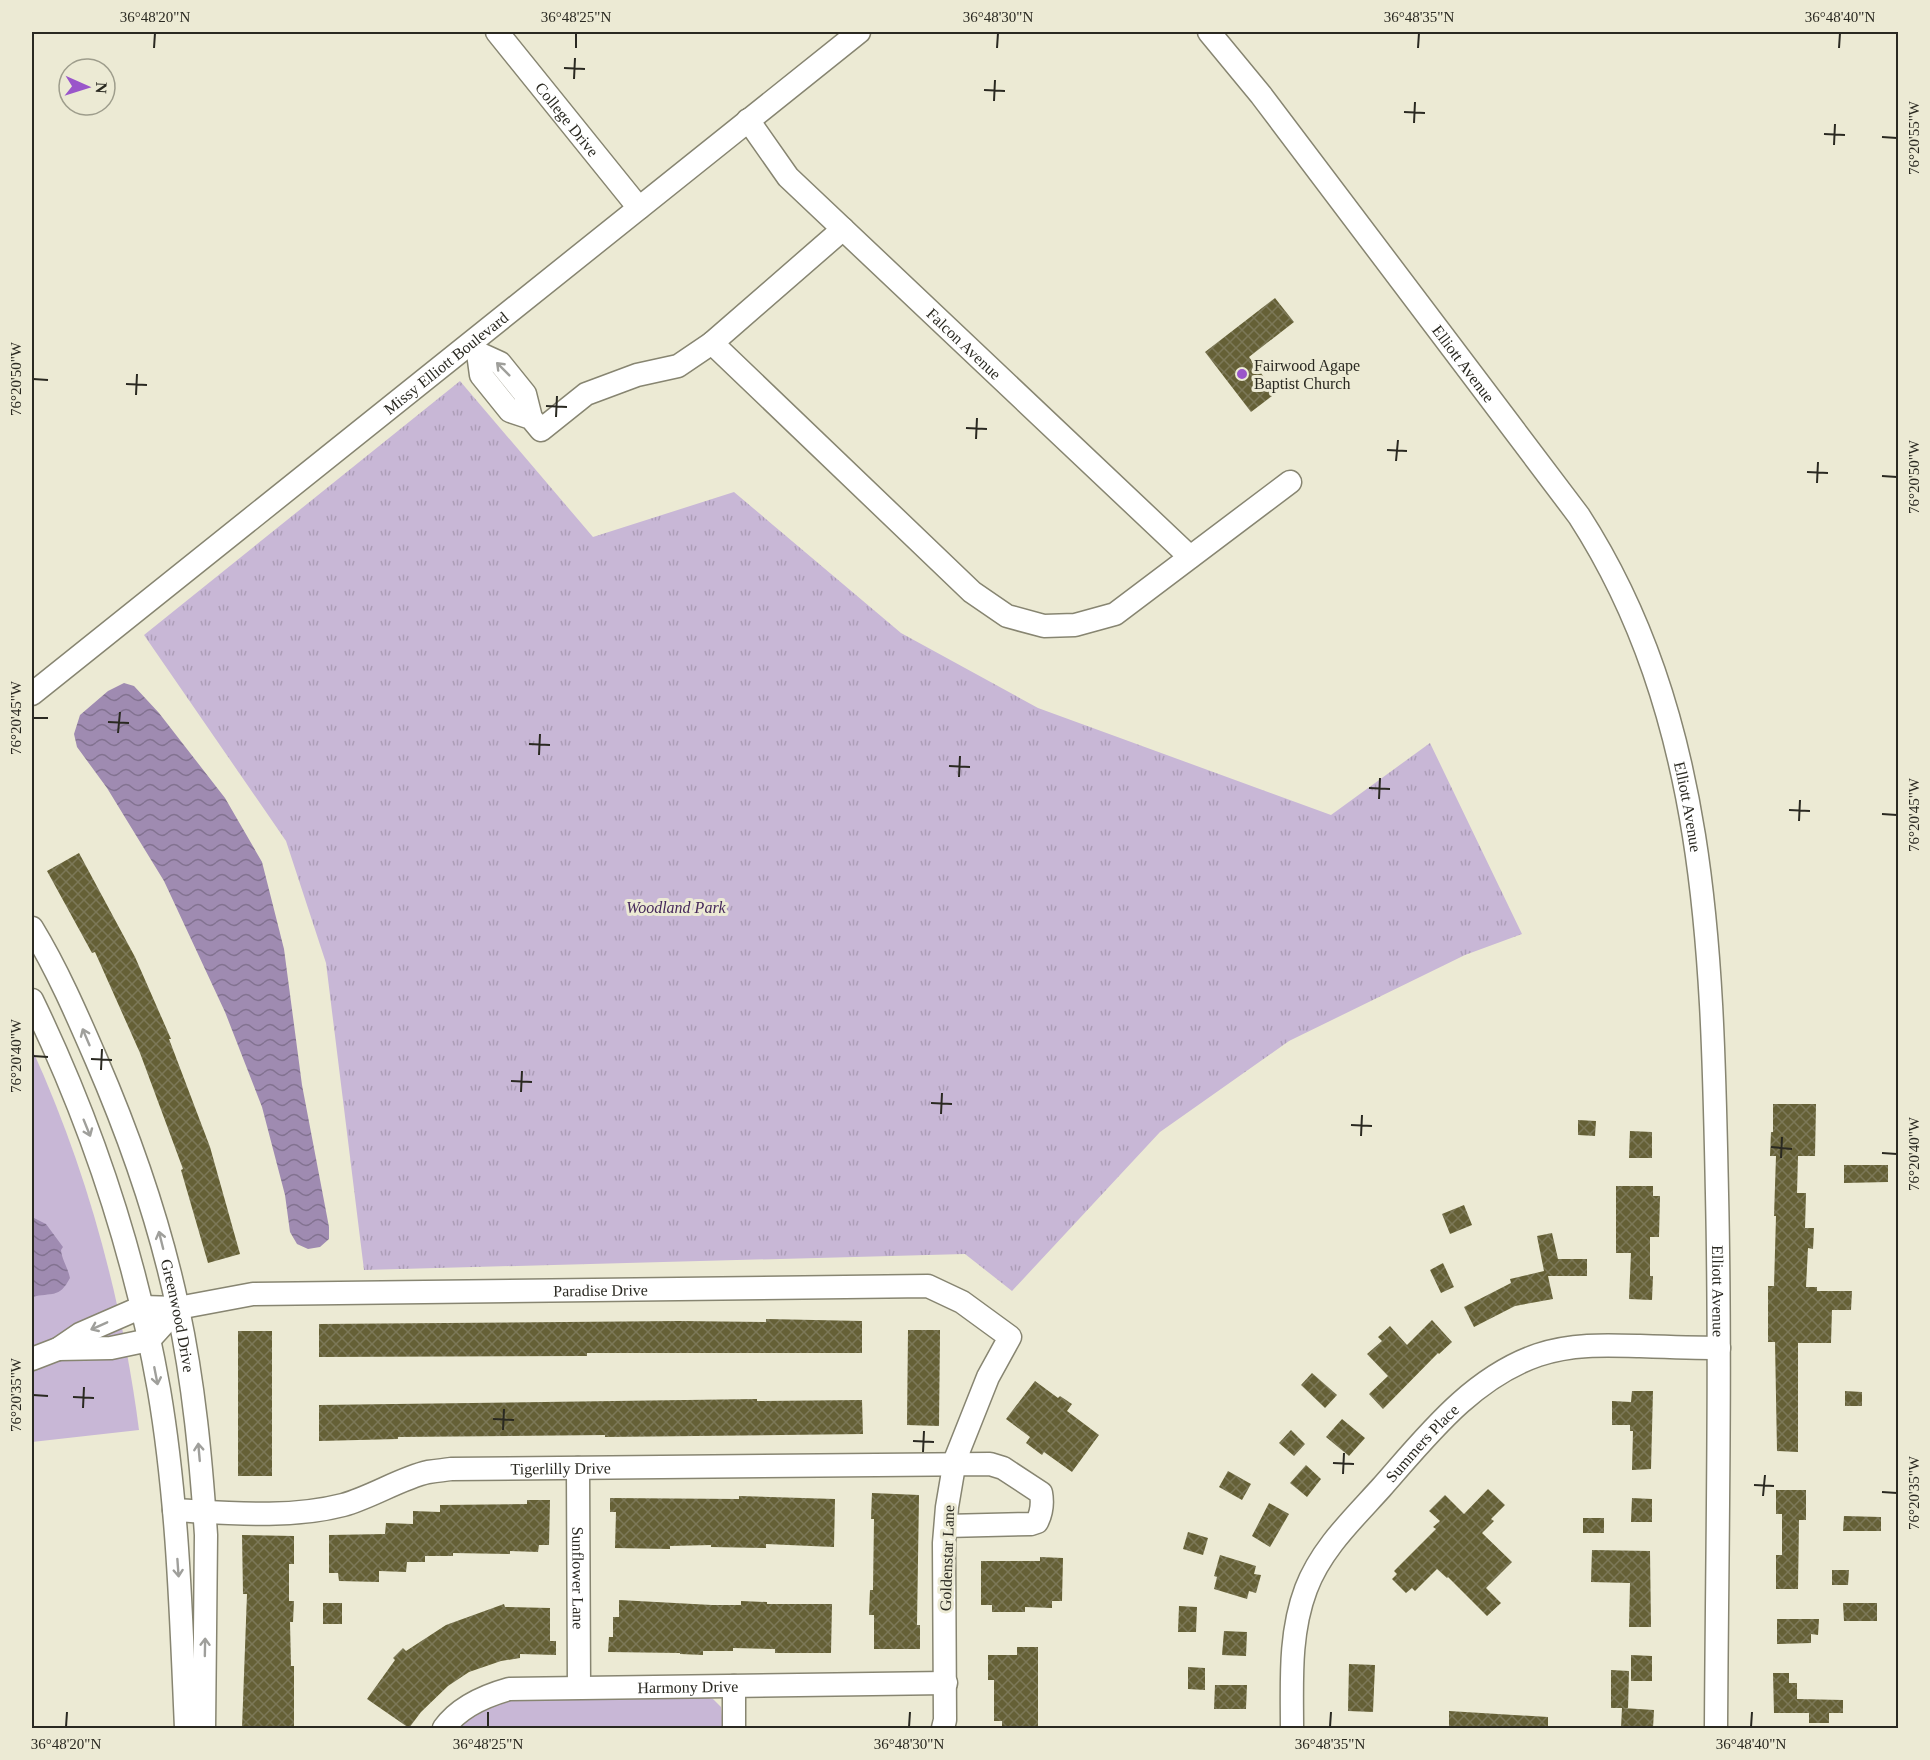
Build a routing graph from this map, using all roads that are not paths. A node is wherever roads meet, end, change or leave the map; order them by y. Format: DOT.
graph roads {
  1 [pos="497,32"];
  2 [pos="860,32"];
  3 [pos="1209,32"];
  4 [pos="748,120"];
  5 [pos="639,208"];
  6 [pos="843,229"];
  7 [pos="712,343"];
  8 [pos="474,348"];
  9 [pos="1290,482"];
  10 [pos="1190,557"];
  11 [pos="32,694"];
  12 [pos="32,928"];
  13 [pos="32,1000"];
  14 [pos="142,1307"];
  15 [pos="178,1308"];
  16 [pos="1010,1337"];
  17 [pos="149,1340"];
  18 [pos="1719,1348"];
  19 [pos="58,1349"];
  20 [pos="32,1359"];
  21 [pos="954,1465"];
  22 [pos="578,1468"];
  23 [pos="174,1510"];
  24 [pos="204,1511"];
  25 [pos="946,1526"];
  26 [pos="946,1683"];
  27 [pos="734,1686"];
  28 [pos="579,1687"];
  29 [pos="946,1726"];
  30 [pos="186,1728"];
  31 [pos="204,1728"];
  32 [pos="444,1728"];
  33 [pos="734,1728"];
  34 [pos="1292,1728"];
  35 [pos="1716,1728"];
  1 -- 5 [label="street, College Drive"];
  2 -- 4 [label="street, Missy Elliott Boulevard"];
  3 -- 18 [label="street, Elliott Avenue"];
  4 -- 5 [label="street, Missy Elliott Boulevard"];
  4 -- 6 [label="street, Falcon Avenue"];
  5 -- 8 [label="street, Missy Elliott Boulevard"];
  6 -- 7 [label="street"];
  6 -- 10 [label="street, Falcon Avenue"];
  7 -- 8 [label="street"];
  7 -- 10 [label="street"];
  8 -- 11 [label="street, Missy Elliott Boulevard"];
  9 -- 10 [label="street"];
  15 -- 12 [label="street, Greenwood Drive, one-way"];
  13 -- 14 [label="street, Greenwood Drive, one-way"];
  14 -- 15 [label="street, Paradise Drive"];
  14 -- 17 [label="street, Greenwood Drive"];
  14 -- 19 [label="street, one-way"];
  15 -- 16 [label="street, Paradise Drive"];
  15 -- 17 [label="street"];
  24 -- 15 [label="street, Greenwood Drive, one-way"];
  16 -- 21 [label="street, Goldenstar Lane"];
  17 -- 19 [label="street"];
  17 -- 23 [label="street, Greenwood Drive, one-way"];
  18 -- 34 [label="street, Summers Place"];
  18 -- 35 [label="street, Elliott Avenue"];
  19 -- 20 [label="street"];
  21 -- 22 [label="street, Tigerlilly Drive"];
  21 -- 25 [label="street, Goldenstar Lane"];
  21 -- 25 [label="street, Tigerlilly Drive"];
  22 -- 24 [label="street, Tigerlilly Drive"];
  22 -- 28 [label="street, Sunflower Lane"];
  23 -- 24 [label="street, Tigerlilly Drive"];
  23 -- 30 [label="street, Greenwood Drive, one-way"];
  31 -- 24 [label="street, Greenwood Drive, one-way"];
  25 -- 26 [label="street, Goldenstar Lane"];
  26 -- 27 [label="street, Harmony Drive"];
  26 -- 29 [label="street, Goldenstar Lane"];
  27 -- 28 [label="street, Harmony Drive"];
  27 -- 33 [label="street"];
  28 -- 32 [label="street, Harmony Drive"];
}
